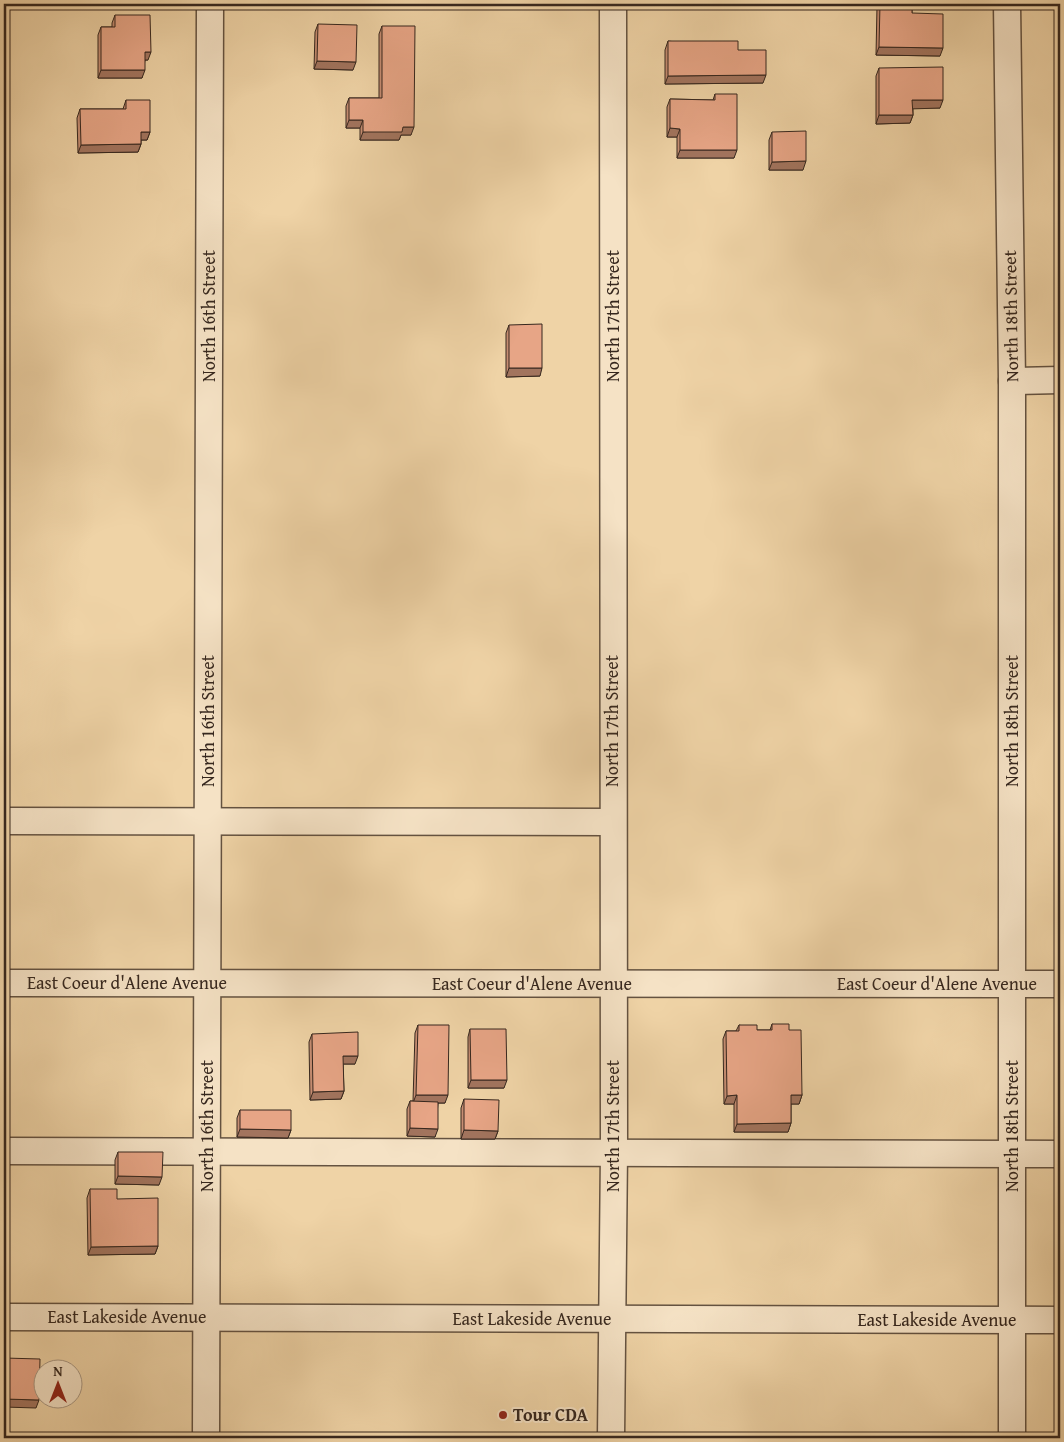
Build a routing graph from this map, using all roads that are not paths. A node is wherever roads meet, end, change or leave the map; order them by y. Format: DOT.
graph roads {
  1 [pos="210,4"];
  2 [pos="613,4"];
  3 [pos="1008,4"];
  4 [pos="1060,380"];
  5 [pos="1012,381"];
  6 [pos="4,821"];
  7 [pos="208,821"];
  8 [pos="612,822"];
  9 [pos="4,983"];
  10 [pos="207,983"];
  11 [pos="613,984"];
  12 [pos="1012,984"];
  13 [pos="1060,984"];
  14 [pos="4,1151"];
  15 [pos="207,1151"];
  16 [pos="614,1151"];
  17 [pos="1013,1154"];
  18 [pos="1060,1154"];
  19 [pos="4,1317"];
  20 [pos="206,1317"];
  21 [pos="612,1319"];
  22 [pos="1060,1320"];
  23 [pos="1012,1321"];
  24 [pos="206,1438"];
  25 [pos="611,1438"];
  26 [pos="1012,1438"];
  1 -- 7 [label="street, North 16th Street"];
  2 -- 8 [label="street, North 17th Street"];
  3 -- 5 [label="street, North 18th Street"];
  4 -- 5 [label="street"];
  5 -- 12 [label="street, North 18th Street"];
  6 -- 7 [label="street"];
  7 -- 8 [label="street"];
  7 -- 10 [label="street, North 16th Street"];
  8 -- 11 [label="street, North 17th Street"];
  9 -- 10 [label="street, East Coeur d'Alene Avenue"];
  10 -- 11 [label="street, East Coeur d'Alene Avenue"];
  10 -- 15 [label="street, North 16th Street"];
  11 -- 12 [label="street, East Coeur d'Alene Avenue"];
  11 -- 16 [label="street, North 17th Street"];
  12 -- 13 [label="street, East Coeur d'Alene Avenue"];
  12 -- 17 [label="street, North 18th Street"];
  14 -- 15 [label="street"];
  15 -- 16 [label="street"];
  15 -- 20 [label="street, North 16th Street"];
  16 -- 17 [label="street"];
  16 -- 21 [label="street, North 17th Street"];
  17 -- 18 [label="street"];
  17 -- 23 [label="street, North 18th Street"];
  19 -- 20 [label="street, East Lakeside Avenue"];
  20 -- 21 [label="street, East Lakeside Avenue"];
  20 -- 24 [label="street, North 16th Street"];
  21 -- 23 [label="street, East Lakeside Avenue"];
  21 -- 25 [label="street, North 17th Street"];
  22 -- 23 [label="street, East Lakeside Avenue"];
  23 -- 26 [label="street, North 18th Street"];
}
